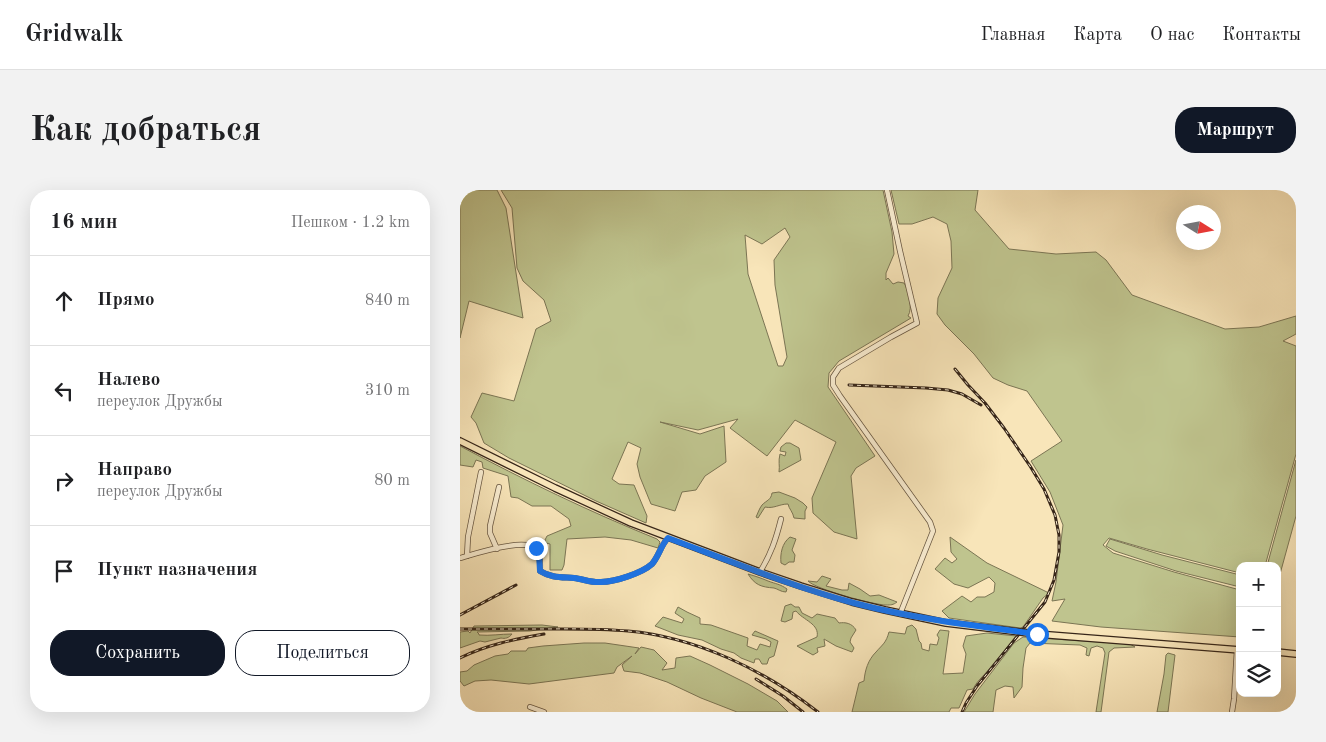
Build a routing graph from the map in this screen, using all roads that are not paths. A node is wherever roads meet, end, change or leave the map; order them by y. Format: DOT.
graph roads {
  1 [pos="887,190"];
  2 [pos="460,441"];
  3 [pos="481,472"];
  4 [pos="499,487"];
  5 [pos="781,519"];
  6 [pos="668,538"];
  7 [pos="497,548"];
  8 [pos="467,556"];
  9 [pos="460,558"];
  10 [pos="760,572"];
  11 [pos="900,614"];
  12 [pos="1236,649"];
  13 [pos="1238,652"];
  14 [pos="1281,652"];
  15 [pos="1296,654"];
  16 [pos="530,707"];
  17 [pos="544,712"];
  18 [pos="1232,712"];
  1 -- 11 [label="street"];
  2 -- 6 [label="main road"];
  3 -- 8 [label="street"];
  4 -- 7 [label="street"];
  5 -- 10 [label="street"];
  6 -- 7 [label="street"];
  6 -- 10 [label="main road"];
  7 -- 8 [label="street"];
  8 -- 9 [label="street"];
  10 -- 11 [label="main road"];
  11 -- 12 [label="main road"];
  13 -- 18 [label="street"];
  14 -- 15 [label="main road"];
  16 -- 17 [label="street"];
}
